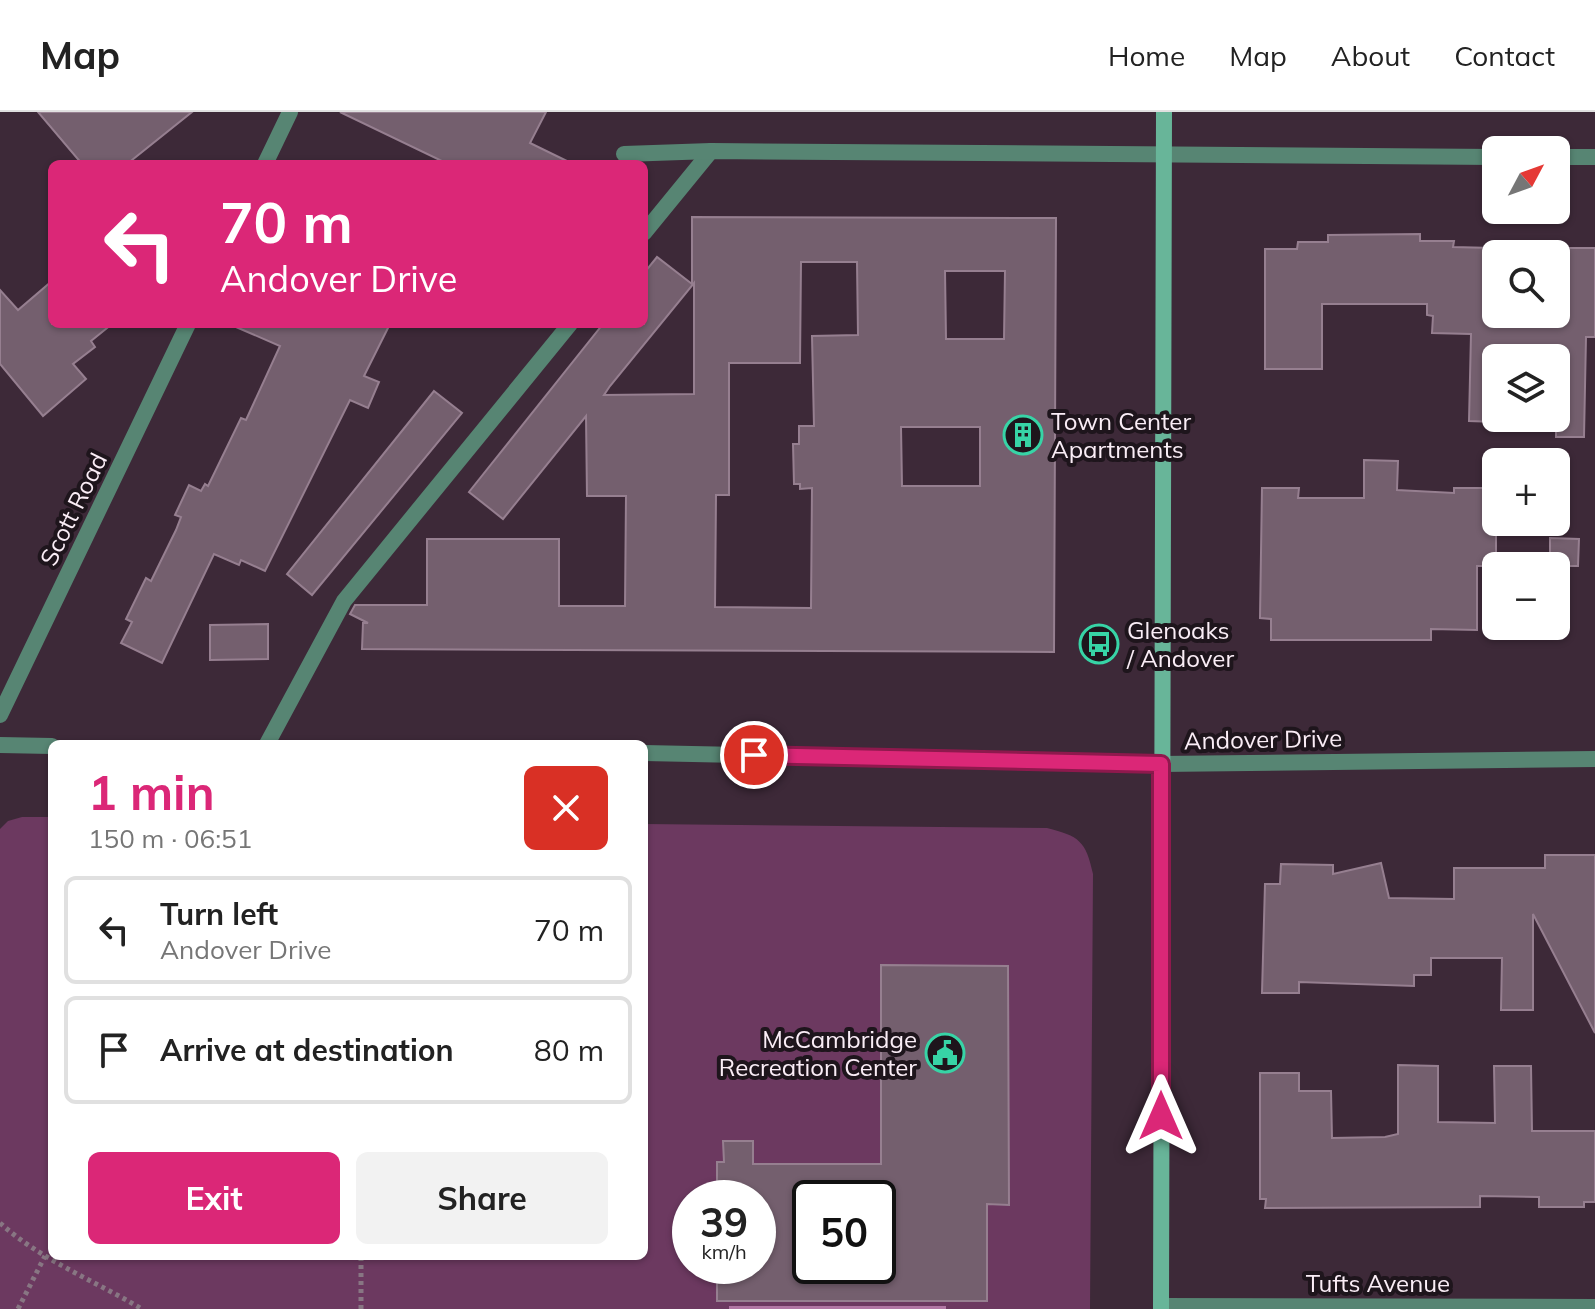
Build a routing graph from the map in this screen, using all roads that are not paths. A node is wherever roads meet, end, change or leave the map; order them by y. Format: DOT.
graph roads {
  1 [pos="290,112"];
  2 [pos="1164,112"];
  3 [pos="711,151"];
  4 [pos="624,154"];
  5 [pos="1164,154"];
  6 [pos="1482,157"];
  7 [pos="1570,157"];
  8 [pos="1595,157"];
  9 [pos="267,160"];
  10 [pos="648,228"];
  11 [pos="186,328"];
  12 [pos="567,328"];
  13 [pos="0,715"];
  14 [pos="269,740"];
  15 [pos="0,745"];
  16 [pos="48,746"];
  17 [pos="648,753"];
  18 [pos="1595,759"];
  19 [pos="1161,764"];
  20 [pos="1595,1307"];
  21 [pos="1161,1308"];
  1 -- 9 [label="street"];
  2 -- 5 [label="main road"];
  3 -- 4 [label="street"];
  3 -- 5 [label="street"];
  3 -- 10 [label="street"];
  5 -- 6 [label="street"];
  5 -- 19 [label="main road"];
  7 -- 8 [label="street"];
  11 -- 13 [label="street, Scott Road"];
  12 -- 14 [label="street"];
  15 -- 16 [label="street"];
  17 -- 19 [label="street, Andover Drive"];
  18 -- 19 [label="street, Andover Drive"];
  19 -- 21 [label="main road"];
  20 -- 21 [label="street, Tufts Avenue"];
}
